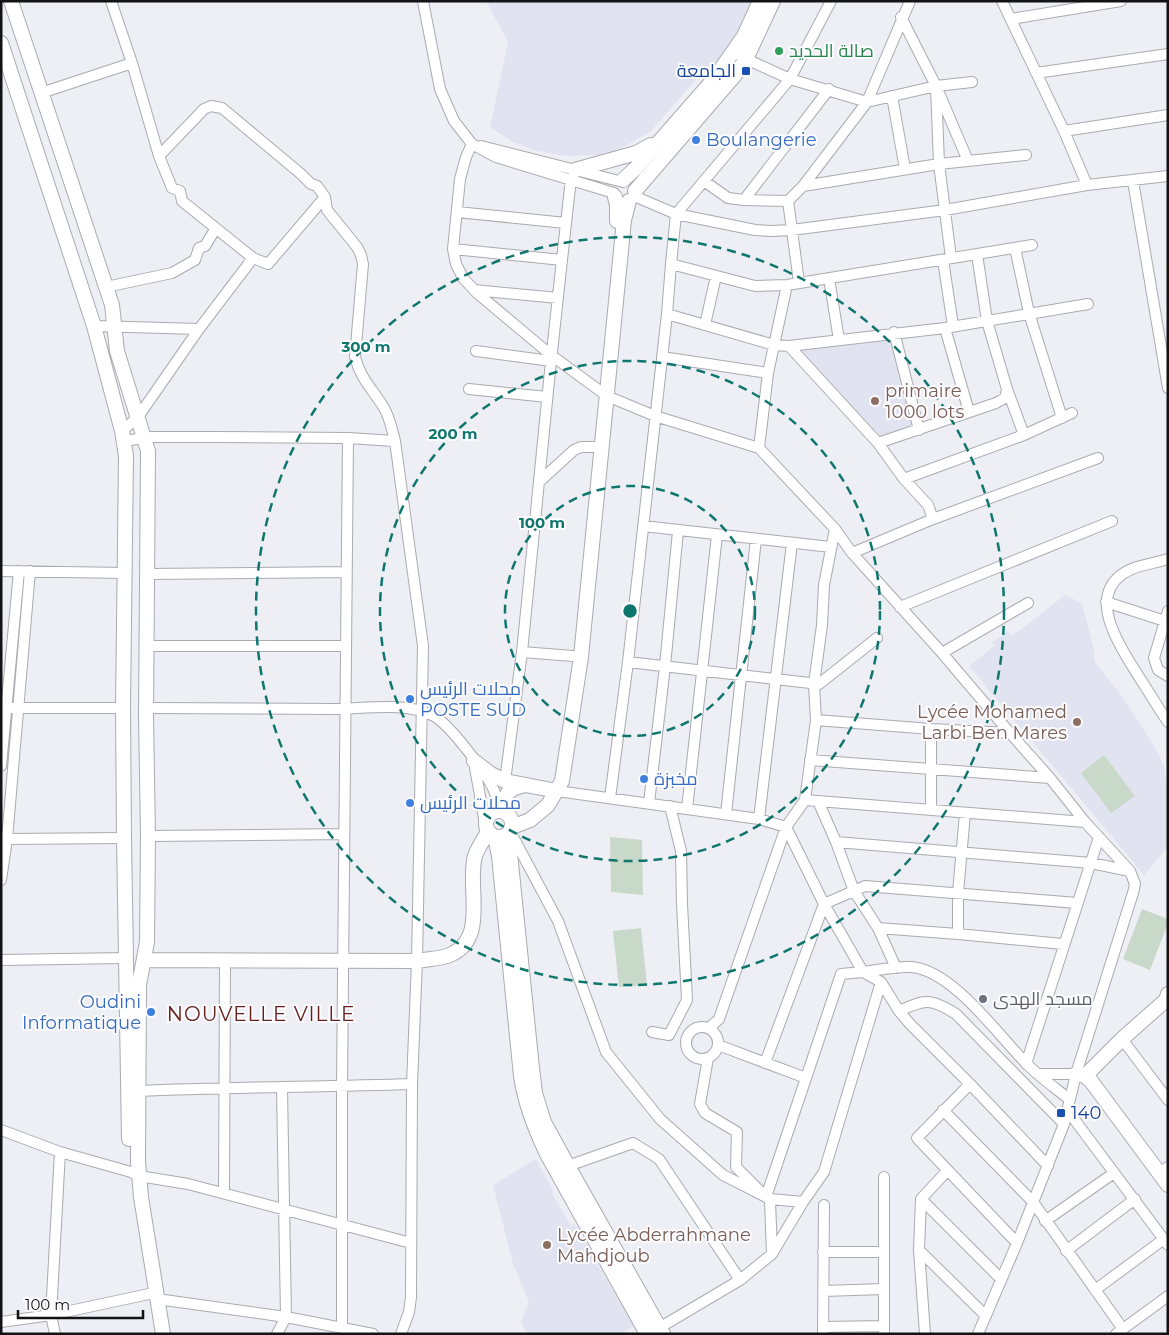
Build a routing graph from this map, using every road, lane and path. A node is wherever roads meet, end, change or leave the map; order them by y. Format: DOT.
graph roads {
  1 [pos="11,1"];
  2 [pos="111,1"];
  3 [pos="422,1"];
  4 [pos="760,1"];
  5 [pos="773,1"];
  6 [pos="831,1"];
  7 [pos="910,1"];
  8 [pos="1002,1"];
  9 [pos="1121,1"];
  10 [pos="901,17"];
  11 [pos="1011,19"];
  12 [pos="1,43"];
  13 [pos="1168,54"];
  14 [pos="740,55"];
  15 [pos="132,63"];
  16 [pos="1036,73"];
  17 [pos="790,79"];
  18 [pos="972,82"];
  19 [pos="936,86"];
  20 [pos="829,90"];
  21 [pos="41,93"];
  22 [pos="892,96"];
  23 [pos="867,102"];
  24 [pos="1168,115"];
  25 [pos="1064,131"];
  26 [pos="660,140"];
  27 [pos="472,144"];
  28 [pos="1026,155"];
  29 [pos="159,156"];
  30 [pos="968,161"];
  31 [pos="939,164"];
  32 [pos="905,169"];
  33 [pos="573,175"];
  34 [pos="1168,176"];
  35 [pos="704,181"];
  36 [pos="1133,181"];
  37 [pos="1087,185"];
  38 [pos="803,186"];
  39 [pos="624,191"];
  40 [pos="325,197"];
  41 [pos="744,200"];
  42 [pos="788,201"];
  43 [pos="946,210"];
  44 [pos="457,212"];
  45 [pos="676,214"];
  46 [pos="566,223"];
  47 [pos="216,228"];
  48 [pos="792,230"];
  49 [pos="1032,245"];
  50 [pos="453,248"];
  51 [pos="1015,248"];
  52 [pos="977,254"];
  53 [pos="253,258"];
  54 [pos="947,259"];
  55 [pos="562,260"];
  56 [pos="670,264"];
  57 [pos="716,276"];
  58 [pos="829,278"];
  59 [pos="799,282"];
  60 [pos="787,285"];
  61 [pos="106,287"];
  62 [pos="474,290"];
  63 [pos="558,298"];
  64 [pos="1088,304"];
  65 [pos="1030,313"];
  66 [pos="668,314"];
  67 [pos="987,321"];
  68 [pos="706,325"];
  69 [pos="94,326"];
  70 [pos="114,326"];
  71 [pos="949,327"];
  72 [pos="199,330"];
  73 [pos="894,332"];
  74 [pos="839,340"];
  75 [pos="774,345"];
  76 [pos="789,346"];
  77 [pos="476,351"];
  78 [pos="662,357"];
  79 [pos="551,358"];
  80 [pos="768,373"];
  81 [pos="1168,388"];
  82 [pos="469,389"];
  83 [pos="1007,389"];
  84 [pos="603,393"];
  85 [pos="547,397"];
  86 [pos="969,412"];
  87 [pos="1072,413"];
  88 [pos="655,416"];
  89 [pos="138,418"];
  90 [pos="1062,418"];
  91 [pos="919,430"];
  92 [pos="1024,435"];
  93 [pos="123,436"];
  94 [pos="145,438"];
  95 [pos="348,438"];
  96 [pos="395,441"];
  97 [pos="878,444"];
  98 [pos="593,447"];
  99 [pos="759,448"];
  100 [pos="1098,458"];
  101 [pos="904,478"];
  102 [pos="539,482"];
  103 [pos="934,519"];
  104 [pos="1112,521"];
  105 [pos="642,526"];
  106 [pos="834,529"];
  107 [pos="678,531"];
  108 [pos="717,535"];
  109 [pos="756,539"];
  110 [pos="792,544"];
  111 [pos="831,547"];
  112 [pos="852,553"];
  113 [pos="1168,559"];
  114 [pos="1,571"];
  115 [pos="25,571"];
  116 [pos="346,572"];
  117 [pos="125,573"];
  118 [pos="147,574"];
  119 [pos="1106,602"];
  120 [pos="1028,603"];
  121 [pos="900,607"];
  122 [pos="1167,618"];
  123 [pos="877,638"];
  124 [pos="146,646"];
  125 [pos="346,646"];
  126 [pos="522,652"];
  127 [pos="942,653"];
  128 [pos="573,656"];
  129 [pos="628,662"];
  130 [pos="665,666"];
  131 [pos="704,671"];
  132 [pos="740,675"];
  133 [pos="1168,676"];
  134 [pos="777,678"];
  135 [pos="814,684"];
  136 [pos="123,706"];
  137 [pos="4,707"];
  138 [pos="18,708"];
  139 [pos="146,708"];
  140 [pos="346,709"];
  141 [pos="421,711"];
  142 [pos="816,720"];
  143 [pos="1168,722"];
  144 [pos="931,729"];
  145 [pos="1010,733"];
  146 [pos="810,760"];
  147 [pos="474,761"];
  148 [pos="1,766"];
  149 [pos="931,769"];
  150 [pos="1050,778"];
  151 [pos="505,780"];
  152 [pos="526,785"];
  153 [pos="557,791"];
  154 [pos="610,798"];
  155 [pos="805,800"];
  156 [pos="818,801"];
  157 [pos="649,803"];
  158 [pos="670,806"];
  159 [pos="687,808"];
  160 [pos="931,810"];
  161 [pos="503,812"];
  162 [pos="965,813"];
  163 [pos="726,814"];
  164 [pos="759,819"];
  165 [pos="1085,822"];
  166 [pos="786,827"];
  167 [pos="500,831"];
  168 [pos="344,834"];
  169 [pos="148,836"];
  170 [pos="1099,836"];
  171 [pos="4,837"];
  172 [pos="124,838"];
  173 [pos="836,842"];
  174 [pos="962,852"];
  175 [pos="1091,863"];
  176 [pos="1130,871"];
  177 [pos="1,880"];
  178 [pos="854,891"];
  179 [pos="958,893"];
  180 [pos="1077,903"];
  181 [pos="824,904"];
  182 [pos="878,928"];
  183 [pos="958,934"];
  184 [pos="1063,944"];
  185 [pos="125,956"];
  186 [pos="1,960"];
  187 [pos="144,960"];
  188 [pos="225,960"];
  189 [pos="343,960"];
  190 [pos="417,961"];
  191 [pos="896,968"];
  192 [pos="863,972"];
  193 [pos="881,982"];
  194 [pos="1167,999"];
  195 [pos="900,1011"];
  196 [pos="678,1019"];
  197 [pos="708,1028"];
  198 [pos="652,1032"];
  199 [pos="688,1034"];
  200 [pos="1122,1039"];
  201 [pos="718,1045"];
  202 [pos="708,1058"];
  203 [pos="765,1063"];
  204 [pos="1026,1064"];
  205 [pos="1038,1074"];
  206 [pos="1080,1075"];
  207 [pos="806,1078"];
  208 [pos="412,1084"];
  209 [pos="970,1084"];
  210 [pos="342,1086"];
  211 [pos="224,1088"];
  212 [pos="282,1088"];
  213 [pos="139,1091"];
  214 [pos="1069,1099"];
  215 [pos="1168,1100"];
  216 [pos="943,1110"];
  217 [pos="1068,1111"];
  218 [pos="1064,1124"];
  219 [pos="1,1130"];
  220 [pos="60,1152"];
  221 [pos="1048,1166"];
  222 [pos="562,1168"];
  223 [pos="1163,1170"];
  224 [pos="947,1171"];
  225 [pos="1114,1173"];
  226 [pos="135,1174"];
  227 [pos="884,1177"];
  228 [pos="1168,1185"];
  229 [pos="224,1194"];
  230 [pos="768,1198"];
  231 [pos="921,1199"];
  232 [pos="1135,1199"];
  233 [pos="803,1202"];
  234 [pos="1033,1202"];
  235 [pos="824,1205"];
  236 [pos="284,1209"];
  237 [pos="1045,1221"];
  238 [pos="342,1225"];
  239 [pos="1166,1242"];
  240 [pos="411,1243"];
  241 [pos="1017,1243"];
  242 [pos="919,1250"];
  243 [pos="1066,1251"];
  244 [pos="823,1252"];
  245 [pos="884,1252"];
  246 [pos="772,1254"];
  247 [pos="740,1280"];
  248 [pos="1001,1280"];
  249 [pos="884,1290"];
  250 [pos="1095,1290"];
  251 [pos="823,1291"];
  252 [pos="153,1296"];
  253 [pos="1168,1296"];
  254 [pos="52,1315"];
  255 [pos="985,1315"];
  256 [pos="286,1317"];
  257 [pos="1,1322"];
  258 [pos="342,1328"];
  259 [pos="823,1330"];
  260 [pos="884,1330"];
  261 [pos="655,1332"];
  262 [pos="1119,1332"];
  263 [pos="55,1334"];
  264 [pos="155,1334"];
  265 [pos="164,1334"];
  266 [pos="277,1334"];
  267 [pos="373,1334"];
  268 [pos="401,1334"];
  269 [pos="925,1334"];
  270 [pos="978,1334"];
  1 -- 21 [label="street"];
  2 -- 15 [label="street"];
  3 -- 27 [label="street"];
  4 -- 14 [label="street"];
  5 -- 14 [label="street"];
  6 -- 17 [label="street"];
  7 -- 10 [label="street"];
  8 -- 11 [label="street"];
  9 -- 11 [label="street"];
  10 -- 19 [label="street"];
  10 -- 23 [label="street"];
  11 -- 16 [label="street"];
  12 -- 69 [label="street"];
  13 -- 16 [label="street"];
  14 -- 17 [label="street"];
  14 -- 26 [label="street"];
  14 -- 39 [label="street"];
  15 -- 21 [label="street"];
  15 -- 29 [label="street"];
  16 -- 25 [label="street"];
  17 -- 20 [label="street"];
  17 -- 35 [label="street"];
  18 -- 19 [label="street"];
  19 -- 22 [label="street"];
  19 -- 30 [label="street"];
  19 -- 31 [label="street"];
  20 -- 23 [label="street"];
  20 -- 41 [label="street"];
  21 -- 61 [label="street"];
  22 -- 23 [label="street"];
  22 -- 32 [label="street"];
  23 -- 38 [label="street"];
  24 -- 25 [label="street"];
  25 -- 37 [label="street"];
  26 -- 33 [label="street"];
  26 -- 39 [label="street"];
  27 -- 33 [label="street"];
  27 -- 44 [label="street"];
  28 -- 30 [label="street"];
  29 -- 40 [label="street"];
  29 -- 47 [label="street"];
  30 -- 31 [label="street"];
  31 -- 32 [label="street"];
  31 -- 43 [label="street"];
  32 -- 38 [label="street"];
  33 -- 39 [label="street"];
  33 -- 46 [label="street"];
  34 -- 36 [label="street"];
  35 -- 41 [label="street"];
  35 -- 45 [label="street"];
  36 -- 37 [label="street"];
  36 -- 81 [label="street"];
  37 -- 43 [label="street"];
  38 -- 42 [label="street"];
  39 -- 45 [label="street"];
  39 -- 84 [label="street"];
  40 -- 53 [label="street"];
  40 -- 96 [label="street"];
  41 -- 42 [label="street"];
  42 -- 48 [label="street"];
  43 -- 48 [label="street"];
  43 -- 54 [label="street"];
  44 -- 46 [label="street"];
  44 -- 50 [label="street"];
  45 -- 48 [label="street"];
  45 -- 56 [label="street"];
  46 -- 55 [label="street"];
  47 -- 53 [label="street"];
  47 -- 61 [label="street"];
  48 -- 59 [label="street"];
  49 -- 51 [label="street"];
  50 -- 55 [label="street"];
  50 -- 62 [label="street"];
  51 -- 52 [label="street"];
  51 -- 65 [label="street"];
  52 -- 54 [label="street"];
  52 -- 67 [label="street"];
  53 -- 72 [label="street"];
  54 -- 58 [label="street"];
  54 -- 71 [label="street"];
  55 -- 63 [label="street"];
  56 -- 57 [label="street"];
  56 -- 66 [label="street"];
  57 -- 60 [label="street"];
  57 -- 68 [label="street"];
  58 -- 59 [label="street"];
  58 -- 74 [label="street"];
  59 -- 60 [label="street"];
  60 -- 75 [label="street"];
  61 -- 70 [label="street"];
  62 -- 63 [label="street"];
  62 -- 79 [label="street"];
  63 -- 79 [label="street"];
  64 -- 65 [label="street"];
  65 -- 67 [label="street"];
  65 -- 90 [label="street"];
  66 -- 68 [label="street"];
  66 -- 78 [label="street"];
  67 -- 71 [label="street"];
  67 -- 83 [label="street"];
  68 -- 75 [label="street"];
  69 -- 70 [label="street"];
  69 -- 93 [label="street"];
  70 -- 72 [label="street"];
  70 -- 89 [label="street"];
  71 -- 73 [label="street"];
  71 -- 86 [label="street"];
  72 -- 89 [label="street"];
  73 -- 74 [label="street"];
  73 -- 91 [label="street"];
  74 -- 76 [label="street"];
  75 -- 76 [label="street"];
  75 -- 80 [label="street"];
  76 -- 97 [label="street"];
  77 -- 79 [label="street"];
  78 -- 80 [label="street"];
  78 -- 88 [label="street"];
  79 -- 84 [label="street"];
  79 -- 85 [label="street"];
  80 -- 99 [label="street"];
  82 -- 85 [label="street"];
  83 -- 86 [label="street"];
  83 -- 92 [label="street"];
  84 -- 88 [label="street"];
  84 -- 98 [label="street"];
  84 -- 153 [label="street"];
  85 -- 102 [label="street"];
  86 -- 91 [label="street"];
  87 -- 90 [label="street"];
  88 -- 99 [label="street"];
  88 -- 105 [label="street"];
  89 -- 93 [label="street"];
  89 -- 94 [label="street"];
  90 -- 92 [label="street"];
  91 -- 97 [label="street"];
  92 -- 101 [label="street"];
  93 -- 94 [label="street"];
  93 -- 117 [label="street"];
  94 -- 95 [label="street"];
  94 -- 118 [label="street"];
  95 -- 96 [label="street"];
  95 -- 116 [label="street"];
  96 -- 141 [label="street"];
  97 -- 101 [label="street"];
  98 -- 102 [label="street"];
  98 -- 128 [label="street"];
  99 -- 106 [label="street"];
  100 -- 103 [label="street"];
  101 -- 103 [label="street"];
  102 -- 126 [label="street"];
  103 -- 112 [label="street"];
  104 -- 121 [label="street"];
  105 -- 107 [label="street"];
  105 -- 129 [label="street"];
  106 -- 111 [label="street"];
  106 -- 112 [label="street"];
  107 -- 108 [label="street"];
  107 -- 130 [label="street"];
  108 -- 109 [label="street"];
  108 -- 131 [label="street"];
  109 -- 110 [label="street"];
  109 -- 132 [label="street"];
  110 -- 111 [label="street"];
  110 -- 134 [label="street"];
  111 -- 135 [label="street"];
  112 -- 121 [label="street"];
  113 -- 119 [label="street"];
  114 -- 115 [label="street"];
  115 -- 117 [label="street"];
  115 -- 137 [label="street"];
  115 -- 138 [label="street"];
  116 -- 118 [label="street"];
  116 -- 125 [label="street"];
  117 -- 136 [label="street"];
  118 -- 124 [label="street"];
  119 -- 122 [label="street"];
  119 -- 143 [label="street"];
  120 -- 127 [label="street"];
  121 -- 127 [label="street"];
  122 -- 133 [label="street"];
  123 -- 135 [label="street"];
  124 -- 125 [label="street"];
  124 -- 139 [label="street"];
  125 -- 140 [label="street"];
  126 -- 128 [label="street"];
  126 -- 151 [label="street"];
  127 -- 145 [label="street"];
  128 -- 153 [label="street"];
  129 -- 130 [label="street"];
  129 -- 154 [label="street"];
  130 -- 131 [label="street"];
  130 -- 157 [label="street"];
  131 -- 132 [label="street"];
  131 -- 159 [label="street"];
  132 -- 134 [label="street"];
  132 -- 163 [label="street"];
  134 -- 135 [label="street"];
  134 -- 164 [label="street"];
  135 -- 142 [label="street"];
  136 -- 138 [label="street"];
  136 -- 139 [label="street"];
  136 -- 139 [label="street"];
  136 -- 172 [label="street"];
  137 -- 138 [label="street"];
  137 -- 148 [label="street"];
  138 -- 171 [label="street"];
  139 -- 140 [label="street"];
  139 -- 169 [label="street"];
  140 -- 141 [label="street"];
  140 -- 168 [label="street"];
  141 -- 147 [label="street"];
  141 -- 190 [label="street"];
  142 -- 144 [label="street"];
  142 -- 146 [label="street"];
  144 -- 145 [label="street"];
  144 -- 149 [label="street"];
  145 -- 150 [label="street"];
  146 -- 149 [label="street"];
  146 -- 155 [label="street"];
  147 -- 151 [label="street"];
  147 -- 161 [label="street"];
  147 -- 167 [label="street"];
  149 -- 150 [label="street"];
  149 -- 160 [label="street"];
  150 -- 165 [label="street"];
  151 -- 152 [label="street"];
  152 -- 153 [label="street"];
  152 -- 161 [label="street"];
  153 -- 154 [label="street"];
  153 -- 167 [label="street"];
  154 -- 157 [label="street"];
  155 -- 156 [label="street"];
  155 -- 166 [label="street"];
  156 -- 160 [label="street"];
  156 -- 173 [label="street"];
  157 -- 158 [label="street"];
  158 -- 159 [label="street"];
  158 -- 196 [label="street"];
  159 -- 163 [label="street"];
  160 -- 162 [label="street"];
  161 -- 167 [label="street"];
  161 -- 167 [label="street"];
  162 -- 165 [label="street"];
  162 -- 174 [label="street"];
  163 -- 164 [label="street"];
  164 -- 166 [label="street"];
  165 -- 170 [label="street"];
  166 -- 181 [label="street"];
  166 -- 197 [label="street"];
  167 -- 190 [label="street"];
  167 -- 222 [label="street"];
  167 -- 230 [label="street"];
  168 -- 169 [label="street"];
  168 -- 189 [label="street"];
  169 -- 187 [label="street"];
  170 -- 175 [label="street"];
  170 -- 176 [label="street"];
  171 -- 172 [label="street"];
  171 -- 177 [label="street"];
  172 -- 185 [label="street"];
  173 -- 174 [label="street"];
  173 -- 178 [label="street"];
  174 -- 175 [label="street"];
  174 -- 179 [label="street"];
  175 -- 176 [label="street"];
  175 -- 180 [label="street"];
  176 -- 206 [label="street"];
  178 -- 179 [label="street"];
  178 -- 181 [label="street"];
  178 -- 182 [label="street"];
  179 -- 180 [label="street"];
  179 -- 183 [label="street"];
  180 -- 184 [label="street"];
  181 -- 192 [label="street"];
  181 -- 203 [label="street"];
  182 -- 183 [label="street"];
  182 -- 191 [label="street"];
  183 -- 184 [label="street"];
  184 -- 204 [label="street"];
  185 -- 186 [label="street"];
  185 -- 187 [label="street"];
  185 -- 187 [label="street"];
  185 -- 226 [label="street"];
  187 -- 188 [label="street"];
  187 -- 213 [label="street"];
  188 -- 189 [label="street"];
  188 -- 211 [label="street"];
  189 -- 190 [label="street"];
  189 -- 210 [label="street"];
  190 -- 208 [label="street"];
  191 -- 192 [label="street"];
  191 -- 204 [label="street"];
  192 -- 193 [label="street"];
  192 -- 207 [label="street"];
  193 -- 195 [label="street"];
  193 -- 233 [label="street"];
  194 -- 200 [label="street"];
  195 -- 209 [label="street"];
  195 -- 218 [label="street"];
  196 -- 198 [label="street"];
  196 -- 199 [label="street"];
  197 -- 199 [label="street"];
  197 -- 201 [label="street"];
  199 -- 202 [label="street"];
  200 -- 206 [label="street"];
  200 -- 215 [label="street"];
  201 -- 202 [label="street"];
  201 -- 203 [label="street"];
  202 -- 230 [label="street"];
  203 -- 207 [label="street"];
  204 -- 205 [label="street"];
  205 -- 206 [label="street"];
  205 -- 214 [label="street"];
  206 -- 214 [label="street"];
  206 -- 223 [label="street"];
  207 -- 230 [label="street"];
  208 -- 210 [label="street"];
  208 -- 240 [label="street"];
  209 -- 216 [label="street"];
  209 -- 221 [label="street"];
  210 -- 212 [label="street"];
  210 -- 238 [label="street"];
  211 -- 212 [label="street"];
  211 -- 213 [label="street"];
  211 -- 229 [label="street"];
  212 -- 236 [label="street"];
  213 -- 226 [label="street"];
  214 -- 217 [label="street"];
  216 -- 224 [label="street"];
  216 -- 234 [label="street"];
  217 -- 218 [label="street"];
  217 -- 225 [label="street"];
  218 -- 221 [label="street"];
  219 -- 220 [label="street"];
  220 -- 226 [label="street"];
  220 -- 254 [label="street"];
  221 -- 234 [label="street"];
  222 -- 247 [label="street"];
  222 -- 261 [label="street"];
  223 -- 228 [label="street"];
  224 -- 231 [label="street"];
  224 -- 241 [label="street"];
  225 -- 232 [label="street"];
  225 -- 237 [label="street"];
  226 -- 229 [label="street"];
  226 -- 252 [label="street"];
  227 -- 245 [label="street"];
  229 -- 236 [label="street"];
  230 -- 233 [label="street"];
  230 -- 246 [label="street"];
  231 -- 242 [label="street"];
  231 -- 248 [label="street"];
  232 -- 239 [label="street"];
  232 -- 243 [label="street"];
  233 -- 246 [label="street"];
  234 -- 237 [label="street"];
  234 -- 241 [label="street"];
  235 -- 244 [label="street"];
  236 -- 238 [label="street"];
  236 -- 256 [label="street"];
  237 -- 243 [label="street"];
  238 -- 240 [label="street"];
  238 -- 258 [label="street"];
  239 -- 250 [label="street"];
  240 -- 268 [label="street"];
  241 -- 248 [label="street"];
  242 -- 255 [label="street"];
  242 -- 269 [label="street"];
  243 -- 250 [label="street"];
  244 -- 245 [label="street"];
  244 -- 251 [label="street"];
  245 -- 249 [label="street"];
  246 -- 247 [label="street"];
  247 -- 261 [label="street"];
  248 -- 255 [label="street"];
  249 -- 251 [label="street"];
  249 -- 260 [label="street"];
  250 -- 262 [label="street"];
  251 -- 259 [label="street"];
  252 -- 254 [label="street"];
  252 -- 256 [label="street"];
  252 -- 264 [label="street"];
  252 -- 265 [label="street"];
  253 -- 262 [label="street"];
  254 -- 257 [label="street"];
  254 -- 263 [label="street"];
  255 -- 270 [label="street"];
  256 -- 258 [label="street"];
  256 -- 266 [label="street"];
  258 -- 267 [label="street"];
  259 -- 260 [label="street"];
}
